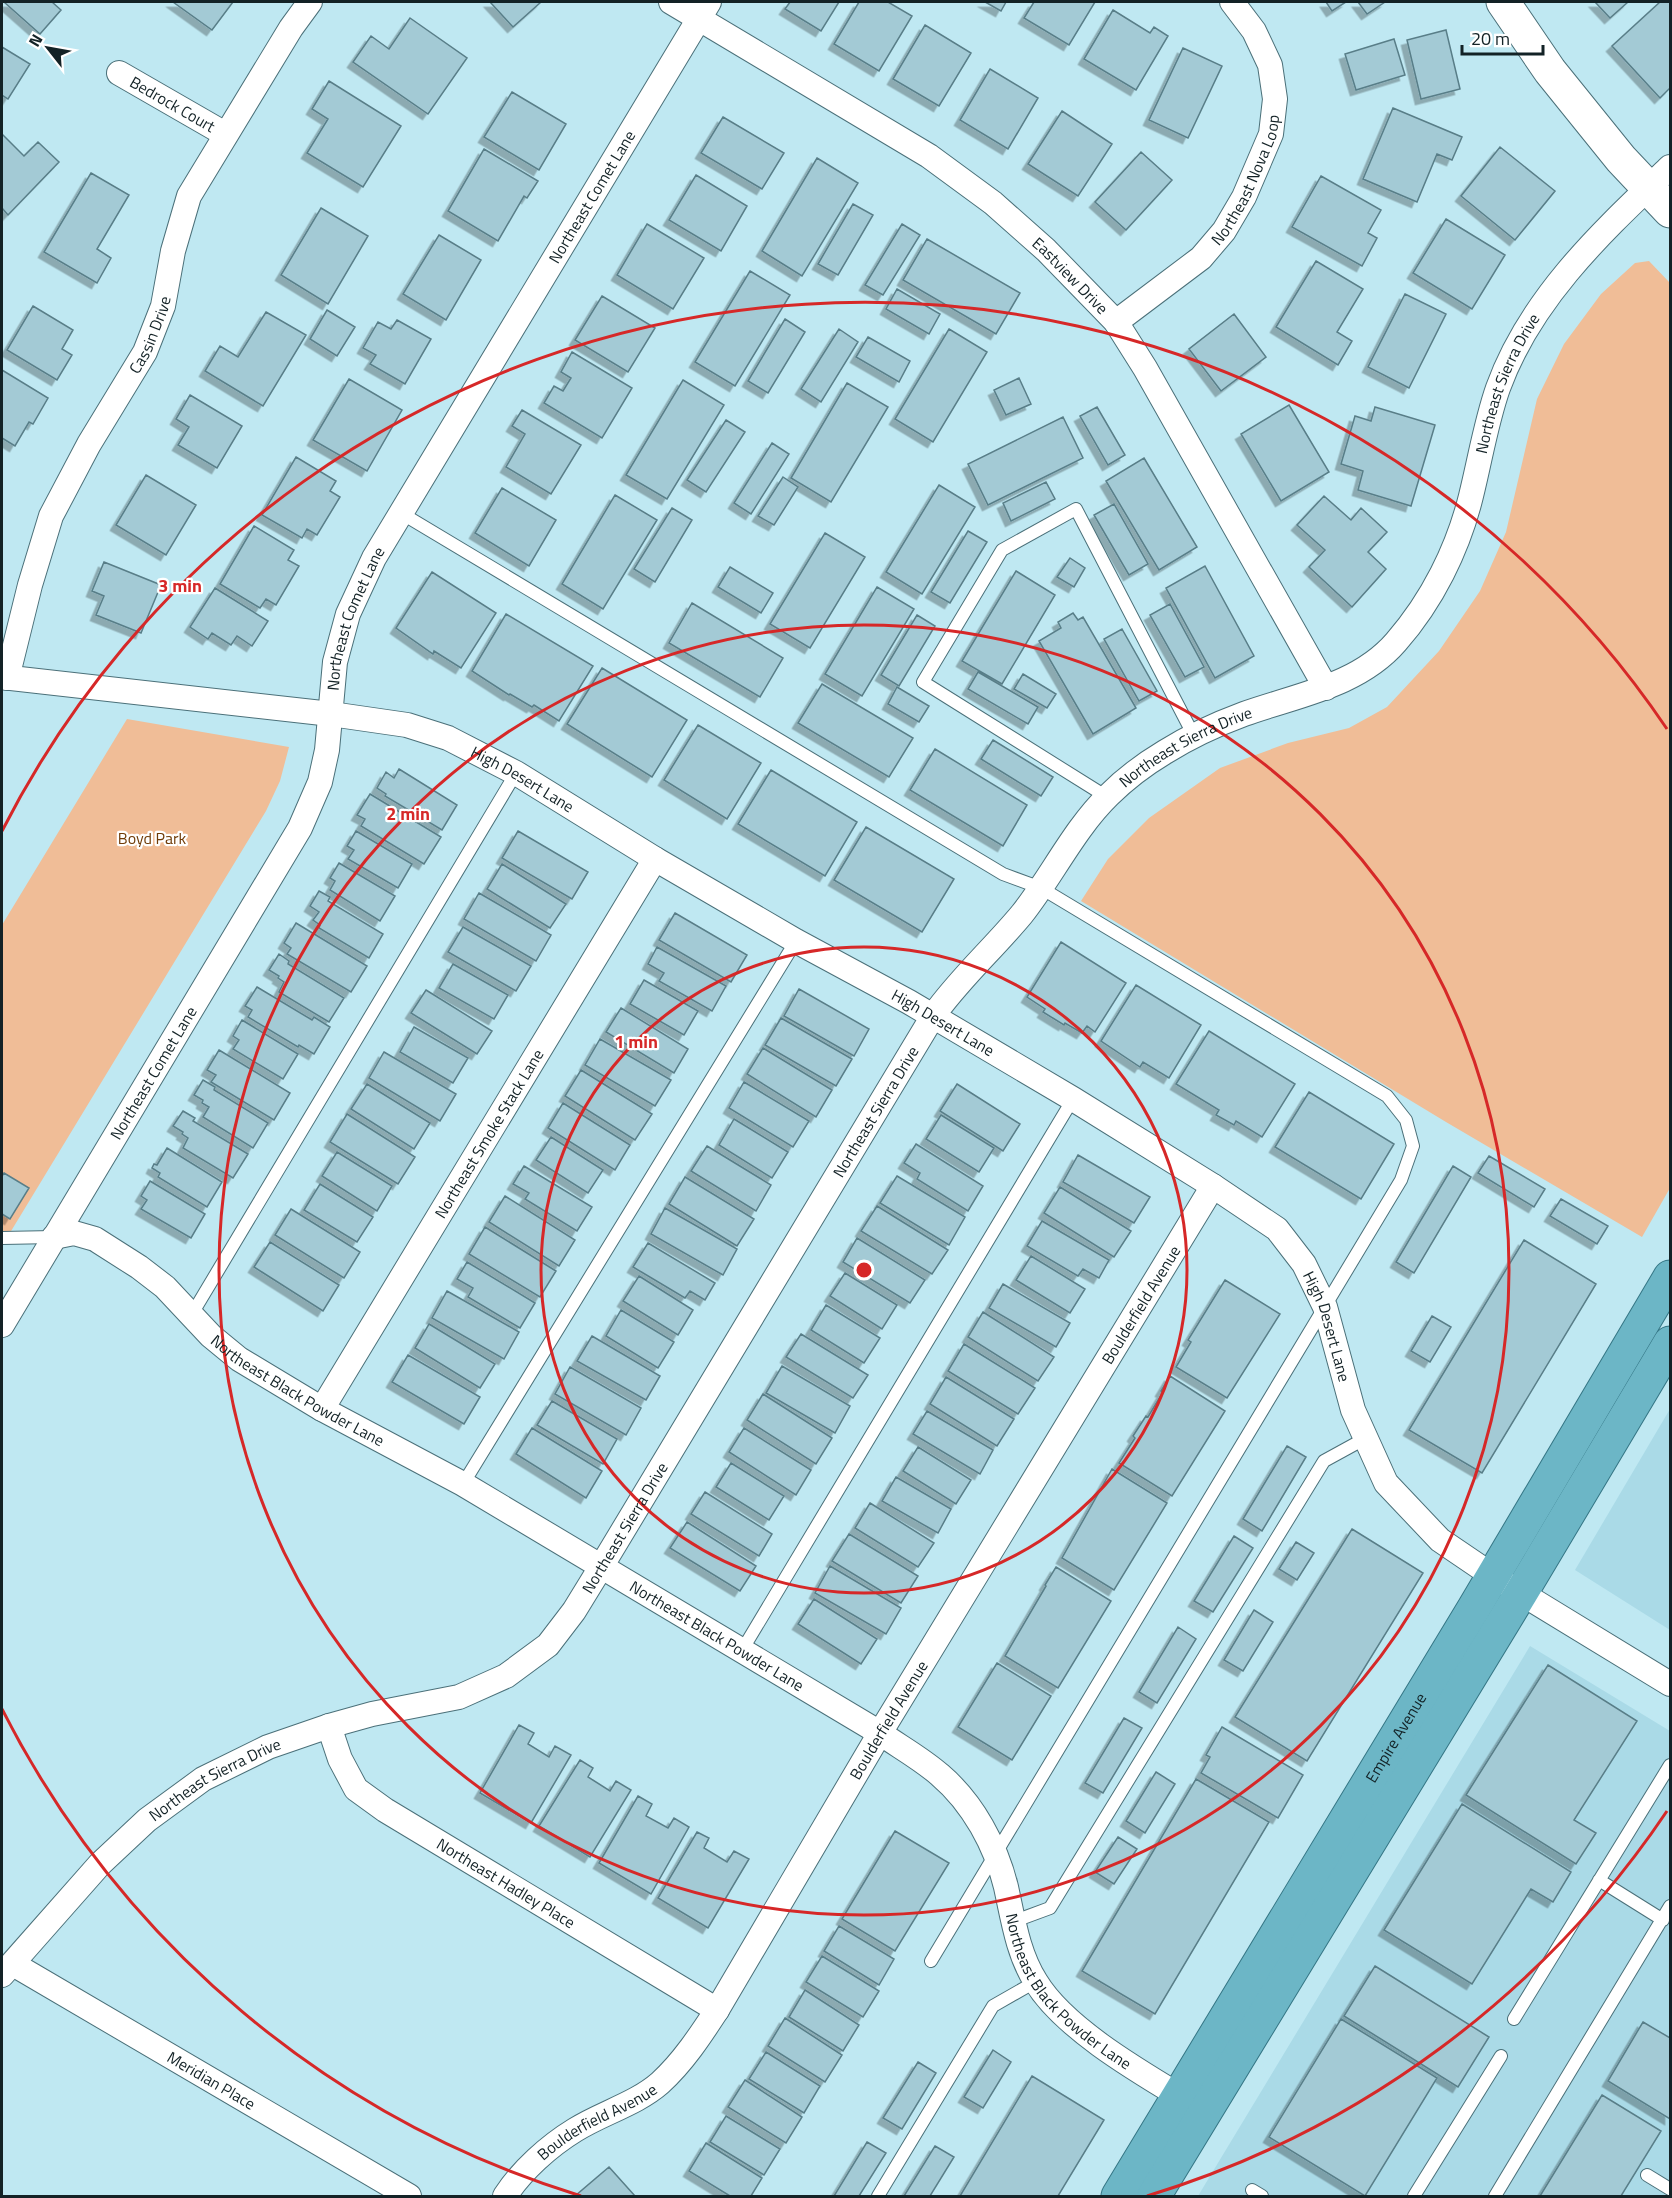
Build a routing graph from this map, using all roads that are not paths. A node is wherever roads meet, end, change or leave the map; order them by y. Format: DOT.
graph roads {
  1 [pos="310,2"];
  2 [pos="671,2"];
  3 [pos="1232,2"];
  4 [pos="1503,2"];
  5 [pos="704,10"];
  6 [pos="119,73"];
  7 [pos="225,134"];
  8 [pos="1659,177"];
  9 [pos="1671,212"];
  10 [pos="1116,322"];
  11 [pos="401,513"];
  12 [pos="4,678"];
  13 [pos="1326,688"];
  14 [pos="331,714"];
  15 [pos="1194,736"];
  16 [pos="516,773"];
  17 [pos="1107,797"];
  18 [pos="655,859"];
  19 [pos="1041,888"];
  20 [pos="796,940"];
  21 [pos="933,1016"];
  22 [pos="1073,1099"];
  23 [pos="1213,1186"];
  24 [pos="54,1237"];
  25 [pos="2,1238"];
  26 [pos="1671,1277"];
  27 [pos="1325,1307"];
  28 [pos="192,1314"];
  29 [pos="2,1325"];
  30 [pos="1671,1343"];
  31 [pos="322,1408"];
  32 [pos="1366,1438"];
  33 [pos="464,1484"];
  34 [pos="601,1567"];
  35 [pos="1493,1576"];
  36 [pos="1521,1593"];
  37 [pos="741,1652"];
  38 [pos="1671,1684"];
  39 [pos="329,1726"];
  40 [pos="880,1734"];
  41 [pos="1671,1765"];
  42 [pos="996,1855"];
  43 [pos="1599,1880"];
  44 [pos="1671,1906"];
  45 [pos="1663,1920"];
  46 [pos="1012,1922"];
  47 [pos="932,1961"];
  48 [pos="7,1969"];
  49 [pos="1035,1982"];
  50 [pos="717,2010"];
  51 [pos="1514,2019"];
  52 [pos="1501,2056"];
  53 [pos="1192,2103"];
  54 [pos="1647,2175"];
  55 [pos="1671,2189"];
  56 [pos="409,2196"];
  57 [pos="505,2196"];
  58 [pos="878,2196"];
  59 [pos="1118,2196"];
  60 [pos="1154,2196"];
  61 [pos="1414,2196"];
  62 [pos="1495,2196"];
  1 -- 7 [label="street, Cassin Drive"];
  2 -- 5 [label="street, Eastview Drive"];
  3 -- 10 [label="street, Northeast Nova Loop"];
  4 -- 8 [label="main road"];
  5 -- 10 [label="street, Eastview Drive"];
  5 -- 11 [label="street, Northeast Comet Lane"];
  6 -- 7 [label="street, Bedrock Court"];
  7 -- 12 [label="street, Cassin Drive"];
  8 -- 9 [label="main road"];
  8 -- 13 [label="street, Northeast Sierra Drive"];
  10 -- 13 [label="street, Eastview Drive"];
  11 -- 14 [label="street, Northeast Comet Lane"];
  11 -- 19 [label="lane"];
  12 -- 14 [label="street, High Desert Lane"];
  13 -- 15 [label="street, Northeast Sierra Drive"];
  14 -- 16 [label="street, High Desert Lane"];
  14 -- 24 [label="street, Northeast Comet Lane"];
  15 -- 17 [label="street, Northeast Sierra Drive"];
  15 -- 17 [label="lane"];
  16 -- 18 [label="street, High Desert Lane"];
  16 -- 28 [label="lane"];
  17 -- 19 [label="street, Northeast Sierra Drive"];
  18 -- 20 [label="street, High Desert Lane"];
  18 -- 31 [label="street, Northeast Smoke Stack Lane"];
  19 -- 21 [label="street, Northeast Sierra Drive"];
  19 -- 27 [label="lane"];
  20 -- 21 [label="street, High Desert Lane"];
  20 -- 33 [label="lane"];
  21 -- 22 [label="street, High Desert Lane"];
  21 -- 34 [label="street, Northeast Sierra Drive"];
  22 -- 23 [label="street, High Desert Lane"];
  22 -- 37 [label="lane"];
  23 -- 27 [label="street, High Desert Lane"];
  23 -- 40 [label="street, Boulderfield Avenue"];
  24 -- 25 [label="lane"];
  24 -- 28 [label="street, Northeast Black Powder Lane"];
  24 -- 29 [label="street, Northeast Comet Lane"];
  26 -- 35 [label="highway, Empire Avenue"];
  27 -- 32 [label="street, High Desert Lane"];
  27 -- 42 [label="lane"];
  28 -- 31 [label="street, Northeast Black Powder Lane"];
  30 -- 36 [label="highway, Empire Avenue"];
  31 -- 33 [label="street, Northeast Black Powder Lane"];
  32 -- 35 [label="street, High Desert Lane"];
  32 -- 46 [label="lane"];
  33 -- 34 [label="street, Northeast Black Powder Lane"];
  34 -- 37 [label="street, Northeast Black Powder Lane"];
  34 -- 39 [label="street, Northeast Sierra Drive"];
  35 -- 36 [label="street, High Desert Lane"];
  35 -- 53 [label="highway, Empire Avenue"];
  36 -- 38 [label="street, High Desert Lane"];
  36 -- 53 [label="highway, Empire Avenue"];
  37 -- 40 [label="street, Northeast Black Powder Lane"];
  39 -- 48 [label="street, Northeast Sierra Drive"];
  39 -- 50 [label="street, Northeast Hadley Place"];
  40 -- 42 [label="street, Northeast Black Powder Lane"];
  40 -- 50 [label="street, Boulderfield Avenue"];
  41 -- 43 [label="lane"];
  42 -- 46 [label="street, Northeast Black Powder Lane"];
  42 -- 47 [label="lane"];
  43 -- 45 [label="lane"];
  43 -- 51 [label="lane"];
  44 -- 45 [label="lane"];
  45 -- 62 [label="lane"];
  46 -- 49 [label="street, Northeast Black Powder Lane"];
  48 -- 56 [label="street, Meridian Place"];
  49 -- 53 [label="street, Northeast Black Powder Lane"];
  49 -- 58 [label="lane"];
  50 -- 57 [label="street, Boulderfield Avenue"];
  52 -- 61 [label="lane"];
  53 -- 59 [label="highway, Empire Avenue"];
  53 -- 60 [label="highway, Empire Avenue"];
  54 -- 55 [label="lane"];
}
